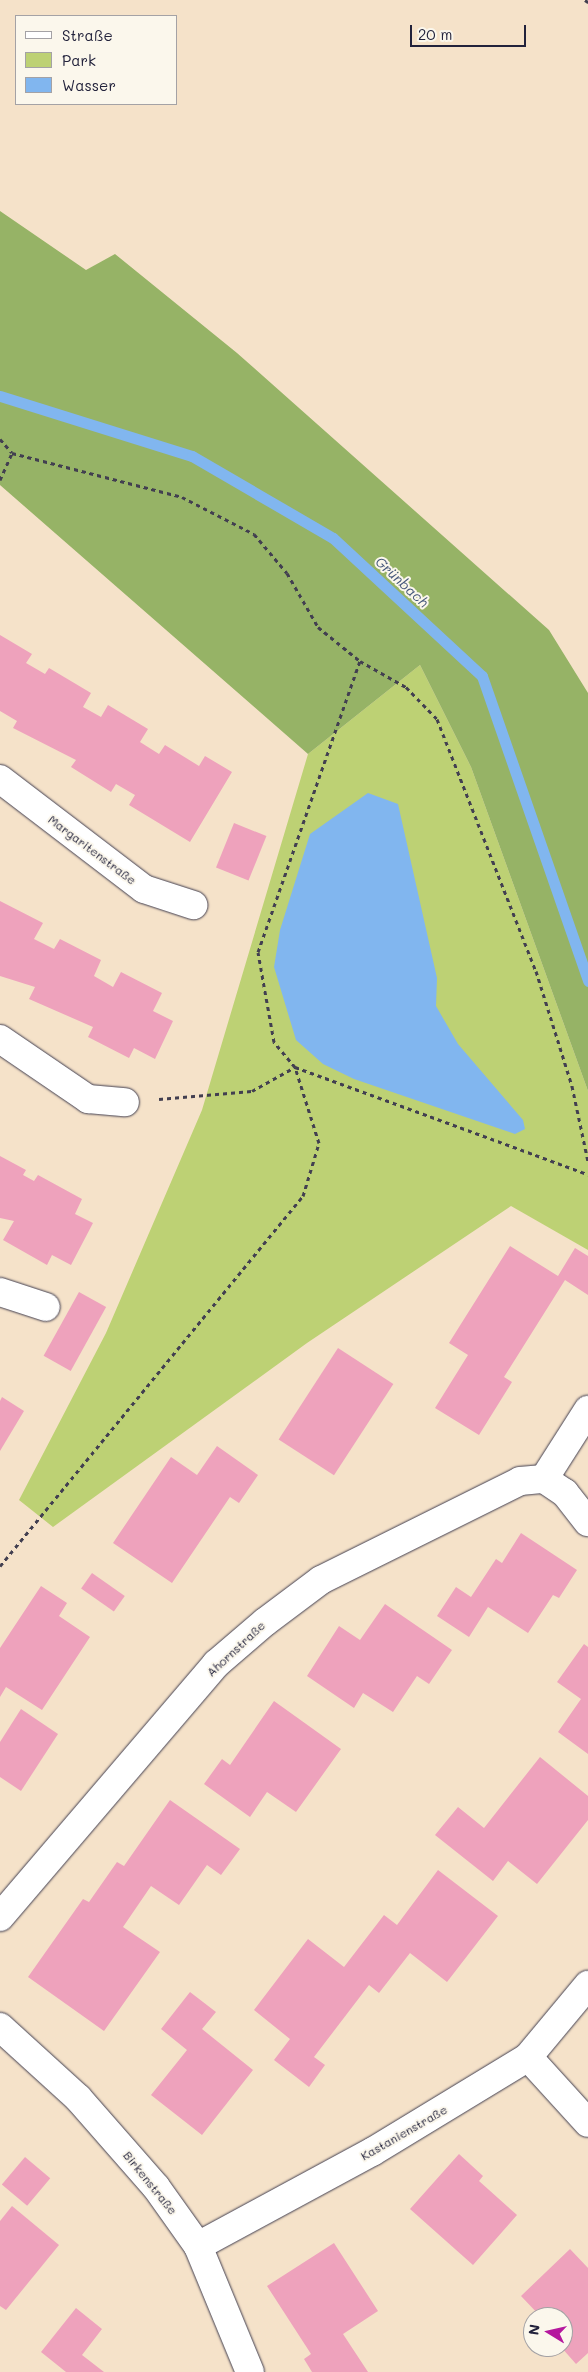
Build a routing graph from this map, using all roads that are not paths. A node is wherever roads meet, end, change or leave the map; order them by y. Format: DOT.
graph roads {
  1 [pos="0,779"];
  2 [pos="193,905"];
  3 [pos="0,1039"];
  4 [pos="125,1102"];
  5 [pos="0,1292"];
  6 [pos="46,1308"];
  7 [pos="588,1410"];
  8 [pos="544,1479"];
  9 [pos="588,1522"];
  10 [pos="0,1917"];
  11 [pos="588,1985"];
  12 [pos="0,2027"];
  13 [pos="528,2058"];
  14 [pos="588,2123"];
  15 [pos="198,2246"];
  16 [pos="250,2372"];
  1 -- 2 [label="street, Margaritenstraße"];
  3 -- 4 [label="street"];
  5 -- 6 [label="street"];
  7 -- 8 [label="street"];
  8 -- 9 [label="street"];
  8 -- 10 [label="street, Ahornstraße"];
  11 -- 13 [label="street"];
  12 -- 15 [label="street, Birkenstraße"];
  13 -- 14 [label="street"];
  13 -- 15 [label="street, Kastanienstraße"];
  15 -- 16 [label="street, Birkenstraße"];
}
